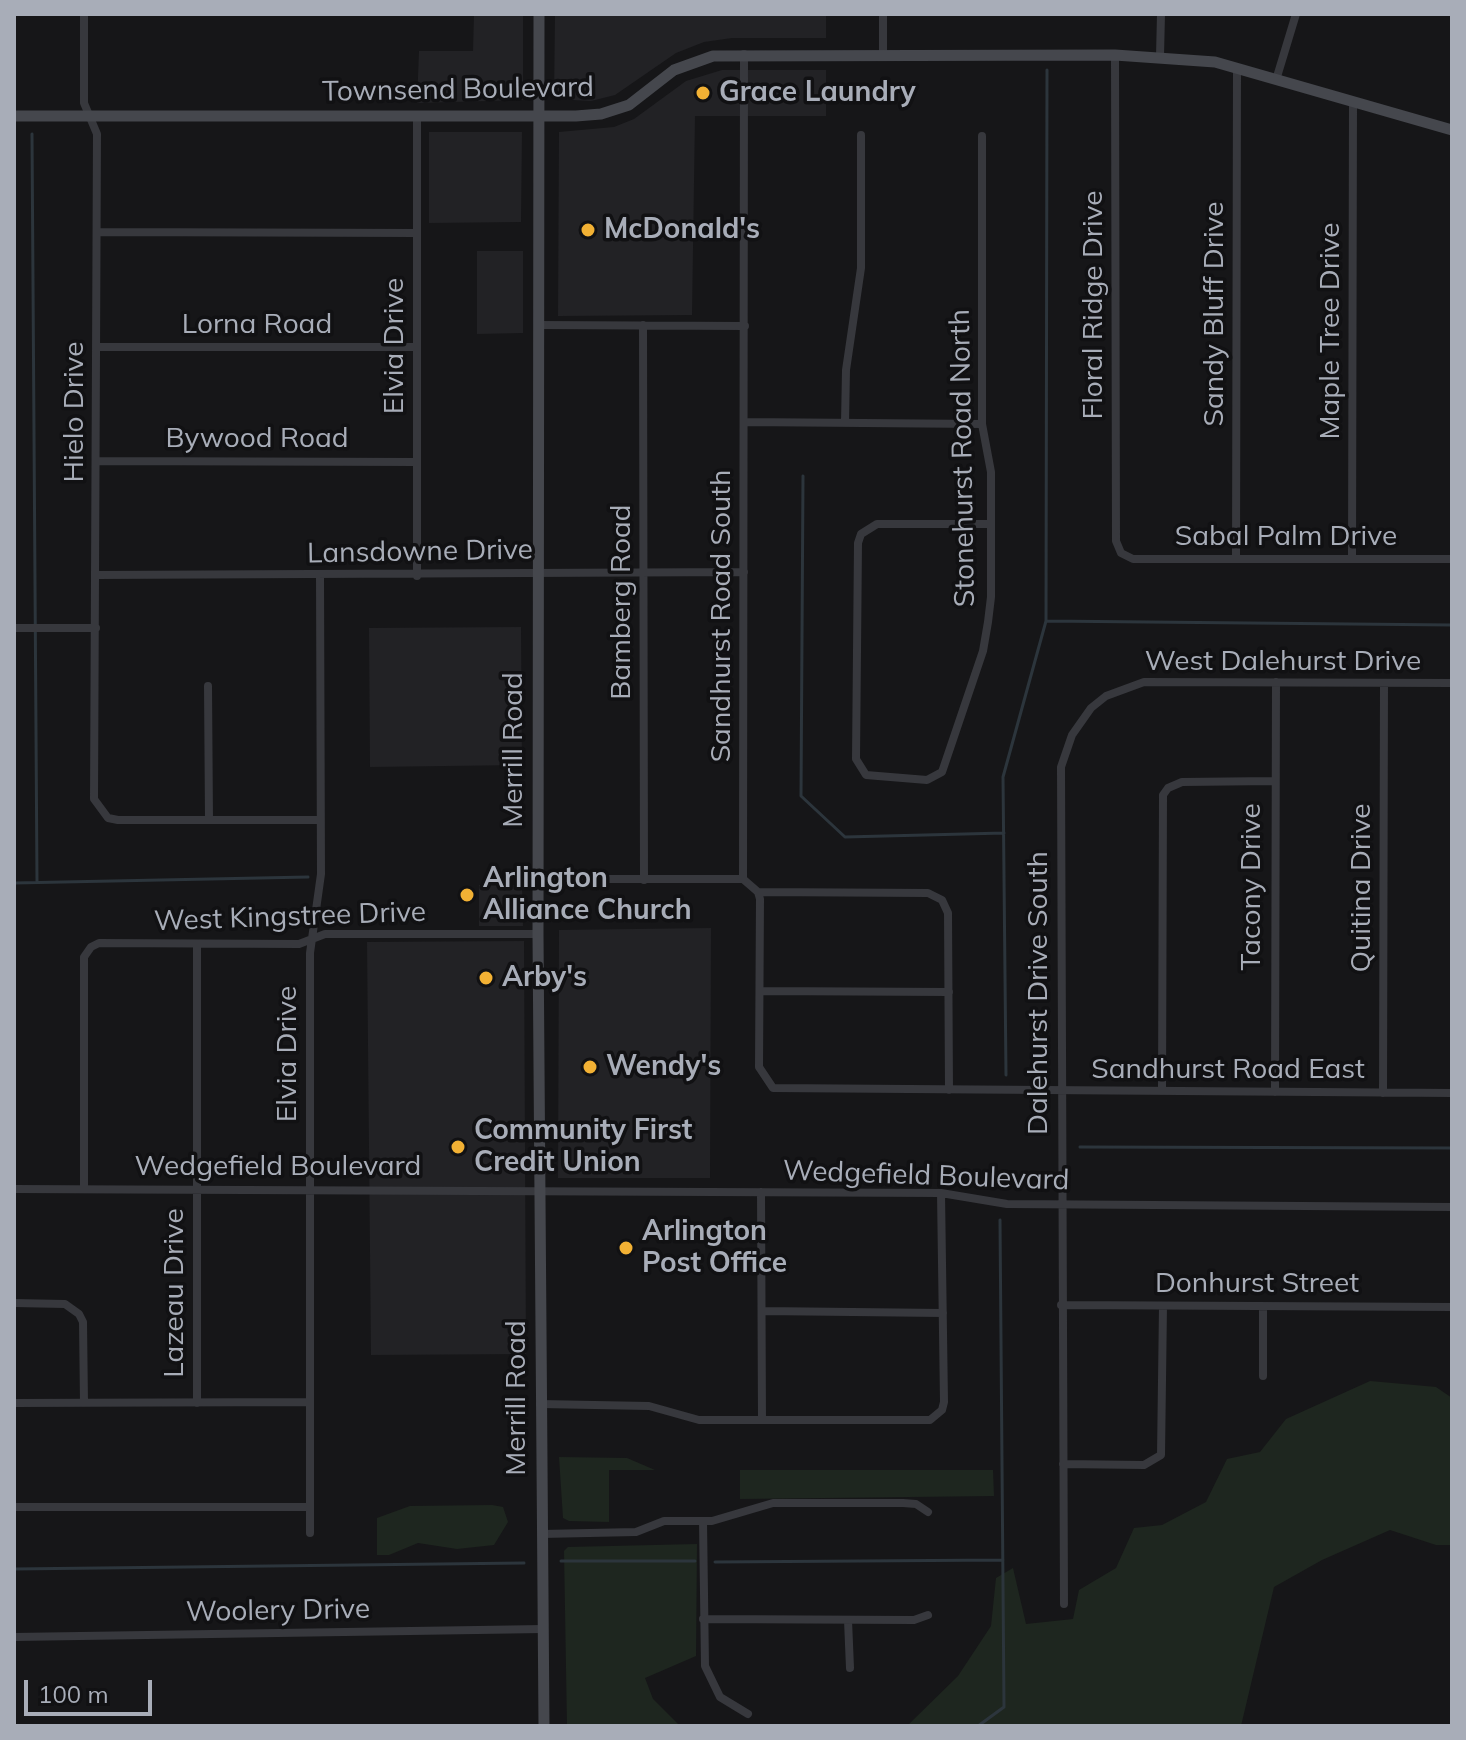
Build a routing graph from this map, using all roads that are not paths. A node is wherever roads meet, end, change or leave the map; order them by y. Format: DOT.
graph roads {
  1 [pos="84,14"];
  2 [pos="539,14"];
  3 [pos="883,14"];
  4 [pos="1161,14"];
  5 [pos="1296,14"];
  6 [pos="744,54"];
  7 [pos="883,54"];
  8 [pos="1115,55"];
  9 [pos="1160,56"];
  10 [pos="1237,69"];
  11 [pos="1276,80"];
  12 [pos="1353,102"];
  13 [pos="14,116"];
  14 [pos="92,116"];
  15 [pos="417,116"];
  16 [pos="539,116"];
  17 [pos="1452,130"];
  18 [pos="861,135"];
  19 [pos="982,136"];
  20 [pos="97,232"];
  21 [pos="417,233"];
  22 [pos="538,325"];
  23 [pos="643,325"];
  24 [pos="745,326"];
  25 [pos="97,347"];
  26 [pos="417,347"];
  27 [pos="744,422"];
  28 [pos="845,423"];
  29 [pos="982,424"];
  30 [pos="96,461"];
  31 [pos="417,462"];
  32 [pos="991,524"];
  33 [pos="1121,553"];
  34 [pos="1236,559"];
  35 [pos="1352,559"];
  36 [pos="1452,559"];
  37 [pos="644,572"];
  38 [pos="744,572"];
  39 [pos="538,574"];
  40 [pos="96,575"];
  41 [pos="320,576"];
  42 [pos="417,576"];
  43 [pos="14,628"];
  44 [pos="96,628"];
  45 [pos="1276,682"];
  46 [pos="1384,683"];
  47 [pos="1452,683"];
  48 [pos="208,686"];
  49 [pos="1079,722"];
  50 [pos="1274,781"];
  51 [pos="209,820"];
  52 [pos="320,820"];
  53 [pos="538,879"];
  54 [pos="743,879"];
  55 [pos="644,880"];
  56 [pos="758,892"];
  57 [pos="538,934"];
  58 [pos="313,938"];
  59 [pos="197,944"];
  60 [pos="760,991"];
  61 [pos="949,992"];
  62 [pos="949,1090"];
  63 [pos="1061,1091"];
  64 [pos="1162,1091"];
  65 [pos="1275,1092"];
  66 [pos="1383,1093"];
  67 [pos="1452,1093"];
  68 [pos="14,1189"];
  69 [pos="84,1189"];
  70 [pos="310,1189"];
  71 [pos="539,1189"];
  72 [pos="197,1190"];
  73 [pos="761,1192"];
  74 [pos="941,1193"];
  75 [pos="1061,1204"];
  76 [pos="1452,1207"];
  77 [pos="14,1303"];
  78 [pos="1061,1305"];
  79 [pos="1163,1306"];
  80 [pos="1263,1307"];
  81 [pos="1452,1307"];
  82 [pos="762,1311"];
  83 [pos="943,1313"];
  84 [pos="1263,1376"];
  85 [pos="310,1402"];
  86 [pos="14,1403"];
  87 [pos="84,1403"];
  88 [pos="197,1403"];
  89 [pos="540,1404"];
  90 [pos="762,1420"];
  91 [pos="1063,1464"];
  92 [pos="14,1507"];
  93 [pos="310,1507"];
  94 [pos="928,1512"];
  95 [pos="703,1521"];
  96 [pos="310,1533"];
  97 [pos="542,1534"];
  98 [pos="1064,1604"];
  99 [pos="928,1615"];
  100 [pos="703,1619"];
  101 [pos="848,1620"];
  102 [pos="543,1629"];
  103 [pos="14,1637"];
  104 [pos="850,1668"];
  105 [pos="748,1714"];
  106 [pos="544,1726"];
  1 -- 14 [label="street, Hielo Drive"];
  2 -- 16 [label="main road, Merrill Road"];
  3 -- 7 [label="street"];
  4 -- 9 [label="street"];
  5 -- 11 [label="street"];
  6 -- 7 [label="main road, Townsend Boulevard"];
  6 -- 16 [label="main road, Townsend Boulevard"];
  6 -- 24 [label="street, Sandhurst Road South"];
  7 -- 8 [label="main road, Townsend Boulevard"];
  8 -- 9 [label="main road, Townsend Boulevard"];
  8 -- 33 [label="street, Floral Ridge Drive"];
  9 -- 10 [label="main road, Townsend Boulevard"];
  10 -- 11 [label="main road, Townsend Boulevard"];
  10 -- 34 [label="street, Sandy Bluff Drive"];
  11 -- 12 [label="main road, Townsend Boulevard"];
  12 -- 17 [label="main road, Townsend Boulevard"];
  12 -- 35 [label="street, Maple Tree Drive"];
  13 -- 14 [label="main road, Townsend Boulevard"];
  14 -- 15 [label="main road, Townsend Boulevard"];
  14 -- 20 [label="street, Hielo Drive"];
  15 -- 16 [label="main road, Townsend Boulevard"];
  15 -- 21 [label="street, Elvia Drive"];
  16 -- 22 [label="main road, Merrill Road"];
  18 -- 28 [label="street"];
  19 -- 29 [label="street, Stonehurst Road North"];
  20 -- 21 [label="street"];
  20 -- 25 [label="street, Hielo Drive"];
  21 -- 26 [label="street, Elvia Drive"];
  22 -- 23 [label="street"];
  22 -- 39 [label="main road, Merrill Road"];
  23 -- 24 [label="street"];
  23 -- 37 [label="street, Bamberg Road"];
  24 -- 27 [label="street, Sandhurst Road South"];
  25 -- 26 [label="street, Lorna Road"];
  25 -- 30 [label="street, Hielo Drive"];
  26 -- 31 [label="street, Elvia Drive"];
  27 -- 28 [label="street"];
  27 -- 38 [label="street, Sandhurst Road South"];
  28 -- 29 [label="street"];
  29 -- 32 [label="street, Stonehurst Road North"];
  30 -- 31 [label="street, Bywood Road"];
  30 -- 40 [label="street, Hielo Drive"];
  31 -- 42 [label="street, Elvia Drive"];
  32 -- 32 [label="street, Stonehurst Road North"];
  33 -- 34 [label="street, Sabal Palm Drive"];
  34 -- 35 [label="street, Sabal Palm Drive"];
  35 -- 36 [label="street, Sabal Palm Drive"];
  37 -- 38 [label="street, Lansdowne Drive"];
  37 -- 39 [label="street, Lansdowne Drive"];
  37 -- 55 [label="street, Bamberg Road"];
  38 -- 54 [label="street, Sandhurst Road South"];
  39 -- 42 [label="street, Lansdowne Drive"];
  39 -- 53 [label="main road, Merrill Road"];
  40 -- 41 [label="street, Lansdowne Drive"];
  40 -- 44 [label="street, Hielo Drive"];
  41 -- 42 [label="street, Lansdowne Drive"];
  41 -- 52 [label="street, Elvia Drive"];
  43 -- 44 [label="street"];
  44 -- 51 [label="street, Hielo Drive"];
  45 -- 46 [label="street, West Dalehurst Drive"];
  45 -- 49 [label="street, West Dalehurst Drive"];
  45 -- 50 [label="street, Tacony Drive"];
  46 -- 47 [label="street, West Dalehurst Drive"];
  46 -- 66 [label="street, Quitina Drive"];
  48 -- 51 [label="street"];
  49 -- 63 [label="street, Dalehurst Drive South"];
  50 -- 64 [label="street"];
  50 -- 65 [label="street, Tacony Drive"];
  51 -- 52 [label="street"];
  52 -- 58 [label="street, Elvia Drive"];
  53 -- 55 [label="street"];
  53 -- 57 [label="main road, Merrill Road"];
  54 -- 55 [label="street"];
  54 -- 56 [label="street"];
  56 -- 60 [label="street"];
  56 -- 61 [label="street"];
  57 -- 58 [label="street, West Kingstree Drive"];
  57 -- 71 [label="main road, Merrill Road"];
  58 -- 59 [label="street, West Kingstree Drive"];
  58 -- 70 [label="street, Elvia Drive"];
  59 -- 69 [label="street, West Kingstree Drive"];
  59 -- 72 [label="street, Lazeau Drive"];
  60 -- 61 [label="street"];
  60 -- 62 [label="street, Sandhurst Road East"];
  61 -- 62 [label="street"];
  62 -- 63 [label="street, Sandhurst Road East"];
  63 -- 64 [label="street, Sandhurst Road East"];
  63 -- 75 [label="street, Dalehurst Drive South"];
  64 -- 65 [label="street, Sandhurst Road East"];
  65 -- 66 [label="street, Sandhurst Road East"];
  66 -- 67 [label="street, Sandhurst Road East"];
  68 -- 69 [label="street, Wedgefield Boulevard"];
  69 -- 72 [label="street, Wedgefield Boulevard"];
  70 -- 71 [label="street, Wedgefield Boulevard"];
  70 -- 72 [label="street, Wedgefield Boulevard"];
  70 -- 85 [label="street, Elvia Drive"];
  71 -- 73 [label="street, Wedgefield Boulevard"];
  71 -- 89 [label="main road, Merrill Road"];
  72 -- 88 [label="street, Lazeau Drive"];
  73 -- 74 [label="street, Wedgefield Boulevard"];
  73 -- 82 [label="street"];
  74 -- 75 [label="street, Wedgefield Boulevard"];
  74 -- 83 [label="street"];
  75 -- 76 [label="street, Wedgefield Boulevard"];
  75 -- 78 [label="street, Dalehurst Drive South"];
  77 -- 87 [label="street"];
  78 -- 79 [label="street, Donhurst Street"];
  78 -- 91 [label="street, Dalehurst Drive South"];
  79 -- 80 [label="street, Donhurst Street"];
  79 -- 91 [label="street"];
  80 -- 81 [label="street, Donhurst Street"];
  80 -- 84 [label="street"];
  82 -- 83 [label="street"];
  82 -- 90 [label="street"];
  83 -- 90 [label="street"];
  85 -- 88 [label="street"];
  85 -- 93 [label="street, Elvia Drive"];
  86 -- 87 [label="street"];
  87 -- 88 [label="street"];
  89 -- 90 [label="street"];
  89 -- 97 [label="main road, Merrill Road"];
  91 -- 98 [label="street, Dalehurst Drive South"];
  92 -- 93 [label="street"];
  93 -- 96 [label="street, Elvia Drive"];
  94 -- 95 [label="street"];
  95 -- 97 [label="street"];
  95 -- 100 [label="street"];
  97 -- 102 [label="main road, Merrill Road"];
  99 -- 101 [label="street"];
  100 -- 101 [label="street"];
  100 -- 105 [label="street"];
  101 -- 104 [label="street"];
  102 -- 103 [label="street, Woolery Drive"];
  102 -- 106 [label="main road, Merrill Road"];
}
